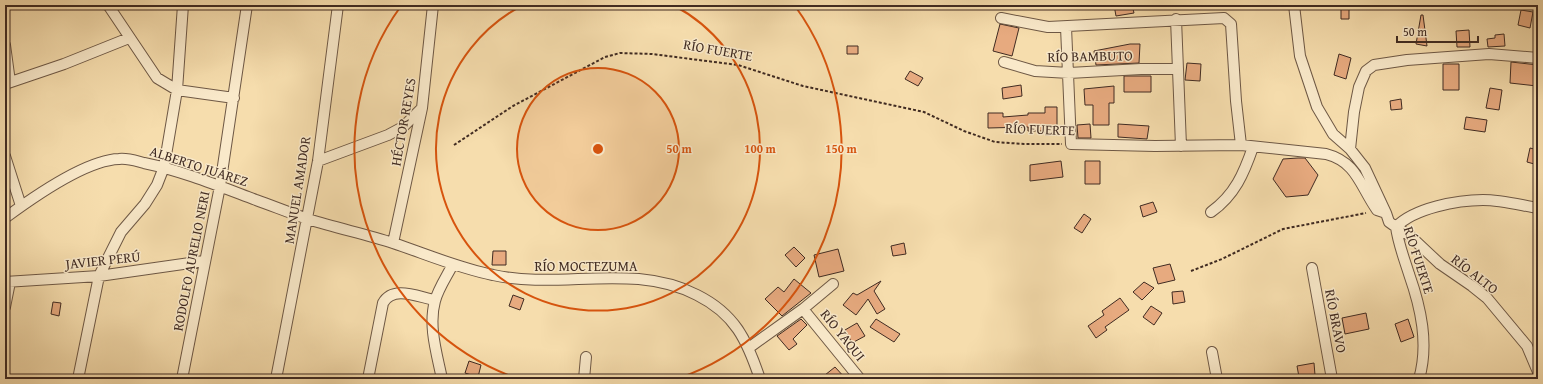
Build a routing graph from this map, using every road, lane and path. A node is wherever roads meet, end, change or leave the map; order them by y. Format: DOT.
graph roads {
  1 [pos="108,5"];
  2 [pos="183,5"];
  3 [pos="247,5"];
  4 [pos="338,5"];
  5 [pos="433,5"];
  6 [pos="1294,5"];
  7 [pos="1001,18"];
  8 [pos="1176,19"];
  9 [pos="1066,27"];
  10 [pos="129,38"];
  11 [pos="5,44"];
  12 [pos="1538,58"];
  13 [pos="1004,62"];
  14 [pos="1178,69"];
  15 [pos="1069,74"];
  16 [pos="7,83"];
  17 [pos="177,90"];
  18 [pos="234,98"];
  19 [pos="422,108"];
  20 [pos="1071,144"];
  21 [pos="454,145"];
  22 [pos="1241,145"];
  23 [pos="1181,146"];
  24 [pos="1253,147"];
  25 [pos="1350,149"];
  26 [pos="5,156"];
  27 [pos="318,161"];
  28 [pos="164,167"];
  29 [pos="220,186"];
  30 [pos="21,206"];
  31 [pos="1538,208"];
  32 [pos="1211,212"];
  33 [pos="1382,212"];
  34 [pos="5,218"];
  35 [pos="308,218"];
  36 [pos="1396,227"];
  37 [pos="393,243"];
  38 [pos="204,261"];
  39 [pos="453,264"];
  40 [pos="1312,268"];
  41 [pos="1191,271"];
  42 [pos="99,276"];
  43 [pos="8,282"];
  44 [pos="832,284"];
  45 [pos="435,300"];
  46 [pos="5,307"];
  47 [pos="803,309"];
  48 [pos="1527,346"];
  49 [pos="750,347"];
  50 [pos="1212,352"];
  51 [pos="1538,352"];
  52 [pos="586,358"];
  53 [pos="1538,372"];
  54 [pos="78,379"];
  55 [pos="182,379"];
  56 [pos="276,379"];
  57 [pos="368,379"];
  58 [pos="442,379"];
  59 [pos="584,379"];
  60 [pos="760,379"];
  61 [pos="860,379"];
  62 [pos="1217,379"];
  63 [pos="1332,379"];
  64 [pos="1419,379"];
  1 -- 10 [label="street"];
  2 -- 17 [label="street"];
  3 -- 18 [label="street, RODOLFO AURELIO NERI"];
  4 -- 27 [label="street, MANUEL AMADOR"];
  5 -- 19 [label="street, HÉCTOR REYES"];
  6 -- 25 [label="street"];
  7 -- 9 [label="street"];
  8 -- 9 [label="street"];
  8 -- 14 [label="street"];
  8 -- 22 [label="street"];
  9 -- 15 [label="street"];
  10 -- 16 [label="street"];
  10 -- 17 [label="street"];
  11 -- 16 [label="street"];
  12 -- 25 [label="street"];
  13 -- 15 [label="street, RÍO BAMBUTO"];
  14 -- 15 [label="street, RÍO BAMBUTO"];
  14 -- 23 [label="street"];
  15 -- 20 [label="street"];
  17 -- 18 [label="street"];
  17 -- 28 [label="street"];
  18 -- 29 [label="street, RODOLFO AURELIO NERI"];
  19 -- 27 [label="street"];
  19 -- 37 [label="street, HÉCTOR REYES"];
  20 -- 21 [label="path, RÍO FUERTE"];
  20 -- 23 [label="street, RÍO FUERTE"];
  22 -- 23 [label="street, RÍO FUERTE"];
  22 -- 24 [label="street, RÍO FUERTE"];
  24 -- 32 [label="street"];
  24 -- 33 [label="street, RÍO FUERTE"];
  25 -- 33 [label="street"];
  26 -- 30 [label="street"];
  27 -- 35 [label="street, MANUEL AMADOR"];
  28 -- 29 [label="street, ALBERTO JUÁREZ"];
  28 -- 30 [label="street, ALBERTO JUÁREZ"];
  28 -- 42 [label="street"];
  29 -- 35 [label="street, ALBERTO JUÁREZ"];
  29 -- 38 [label="street, RODOLFO AURELIO NERI"];
  30 -- 34 [label="street, ALBERTO JUÁREZ"];
  31 -- 36 [label="street"];
  33 -- 36 [label="street, RÍO FUERTE"];
  33 -- 41 [label="path"];
  35 -- 37 [label="street, ALBERTO JUÁREZ"];
  35 -- 56 [label="street, MANUEL AMADOR"];
  36 -- 48 [label="street, RÍO ALTO"];
  36 -- 64 [label="street, RÍO FUERTE"];
  37 -- 39 [label="street, RÍO MOCTEZUMA"];
  38 -- 42 [label="street, JAVIER PERÚ"];
  38 -- 55 [label="street, RODOLFO AURELIO NERI"];
  39 -- 45 [label="street"];
  39 -- 49 [label="street, RÍO MOCTEZUMA"];
  40 -- 63 [label="street, RÍO BRAVO"];
  42 -- 43 [label="street, JAVIER PERÚ"];
  42 -- 54 [label="street"];
  43 -- 46 [label="street"];
  44 -- 47 [label="street"];
  45 -- 57 [label="street"];
  45 -- 58 [label="street"];
  47 -- 49 [label="street"];
  47 -- 61 [label="street, RÍO YAQUI"];
  48 -- 51 [label="street"];
  48 -- 53 [label="street, RÍO ALTO"];
  49 -- 60 [label="street, RÍO MOCTEZUMA"];
  50 -- 62 [label="street"];
  52 -- 59 [label="street"];
}
